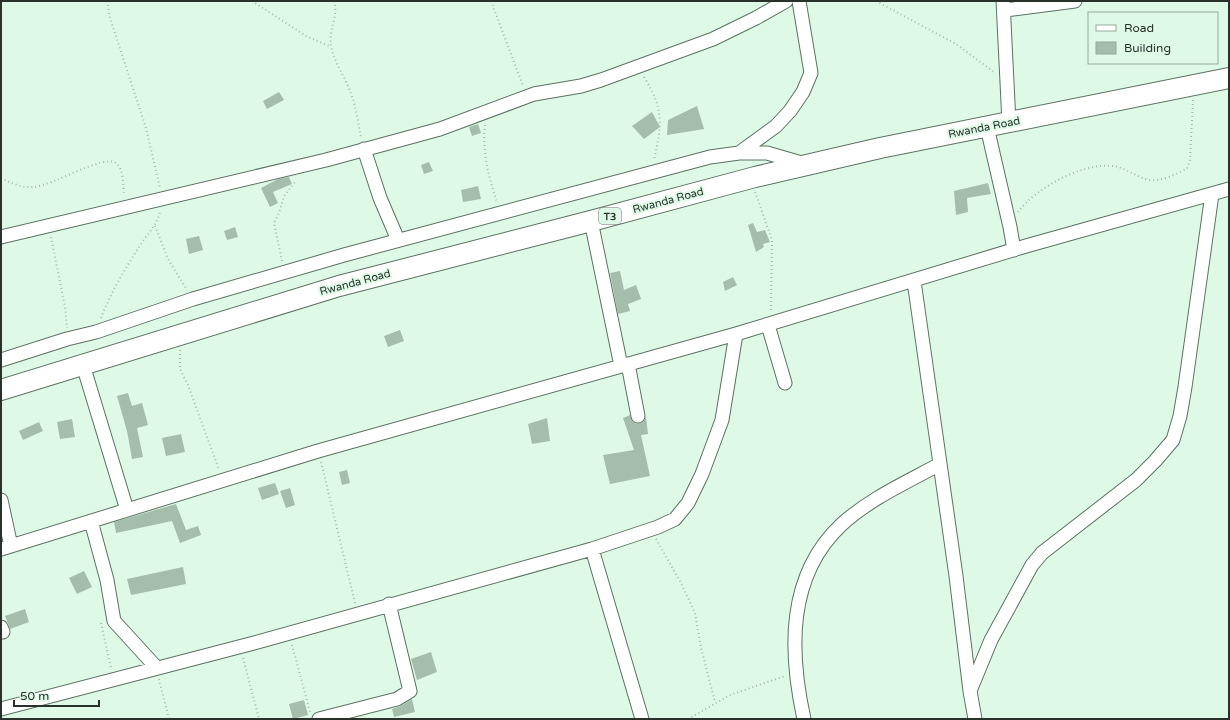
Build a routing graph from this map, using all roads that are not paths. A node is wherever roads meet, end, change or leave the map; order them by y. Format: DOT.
graph roads {
  1 [pos="786,1"];
  2 [pos="799,1"];
  3 [pos="1075,1"];
  4 [pos="1004,5"];
  5 [pos="1229,78"];
  6 [pos="1009,123"];
  7 [pos="986,127"];
  8 [pos="364,149"];
  9 [pos="739,153"];
  10 [pos="806,164"];
  11 [pos="1229,189"];
  12 [pos="1212,194"];
  13 [pos="591,221"];
  14 [pos="1,237"];
  15 [pos="398,240"];
  16 [pos="1014,250"];
  17 [pos="914,281"];
  18 [pos="770,324"];
  19 [pos="736,334"];
  20 [pos="1,360"];
  21 [pos="83,365"];
  22 [pos="624,365"];
  23 [pos="785,382"];
  24 [pos="1,390"];
  25 [pos="638,416"];
  26 [pos="940,464"];
  27 [pos="1,500"];
  28 [pos="127,510"];
  29 [pos="91,521"];
  30 [pos="6,547"];
  31 [pos="592,550"];
  32 [pos="389,604"];
  33 [pos="156,667"];
  34 [pos="970,691"];
  35 [pos="1,709"];
  36 [pos="974,713"];
  37 [pos="320,719"];
  38 [pos="642,719"];
  39 [pos="804,719"];
  40 [pos="966,719"];
  1 -- 8 [label="street"];
  2 -- 9 [label="street"];
  3 -- 4 [label="street"];
  4 -- 6 [label="street"];
  5 -- 6 [label="highway, Rwanda Road / T3"];
  6 -- 7 [label="highway, Rwanda Road / T3"];
  7 -- 10 [label="highway, Rwanda Road / T3"];
  7 -- 16 [label="street"];
  8 -- 14 [label="street"];
  8 -- 15 [label="street"];
  9 -- 10 [label="street"];
  9 -- 15 [label="street"];
  10 -- 13 [label="highway, Rwanda Road / T3"];
  11 -- 12 [label="street"];
  12 -- 16 [label="street"];
  12 -- 34 [label="street"];
  13 -- 21 [label="highway, Rwanda Road / T3"];
  13 -- 22 [label="street"];
  15 -- 20 [label="street"];
  16 -- 17 [label="street"];
  17 -- 18 [label="street"];
  17 -- 26 [label="street"];
  18 -- 19 [label="street"];
  18 -- 23 [label="street"];
  19 -- 22 [label="street"];
  19 -- 31 [label="street"];
  21 -- 24 [label="highway, Rwanda Road / T3"];
  21 -- 28 [label="street"];
  22 -- 25 [label="street"];
  22 -- 28 [label="street"];
  26 -- 34 [label="street"];
  26 -- 39 [label="street"];
  27 -- 30 [label="street"];
  28 -- 29 [label="street"];
  29 -- 30 [label="street"];
  29 -- 33 [label="street"];
  31 -- 32 [label="street"];
  31 -- 38 [label="street"];
  32 -- 33 [label="street"];
  32 -- 37 [label="street"];
  33 -- 35 [label="street"];
  34 -- 36 [label="street"];
  36 -- 40 [label="street"];
}
